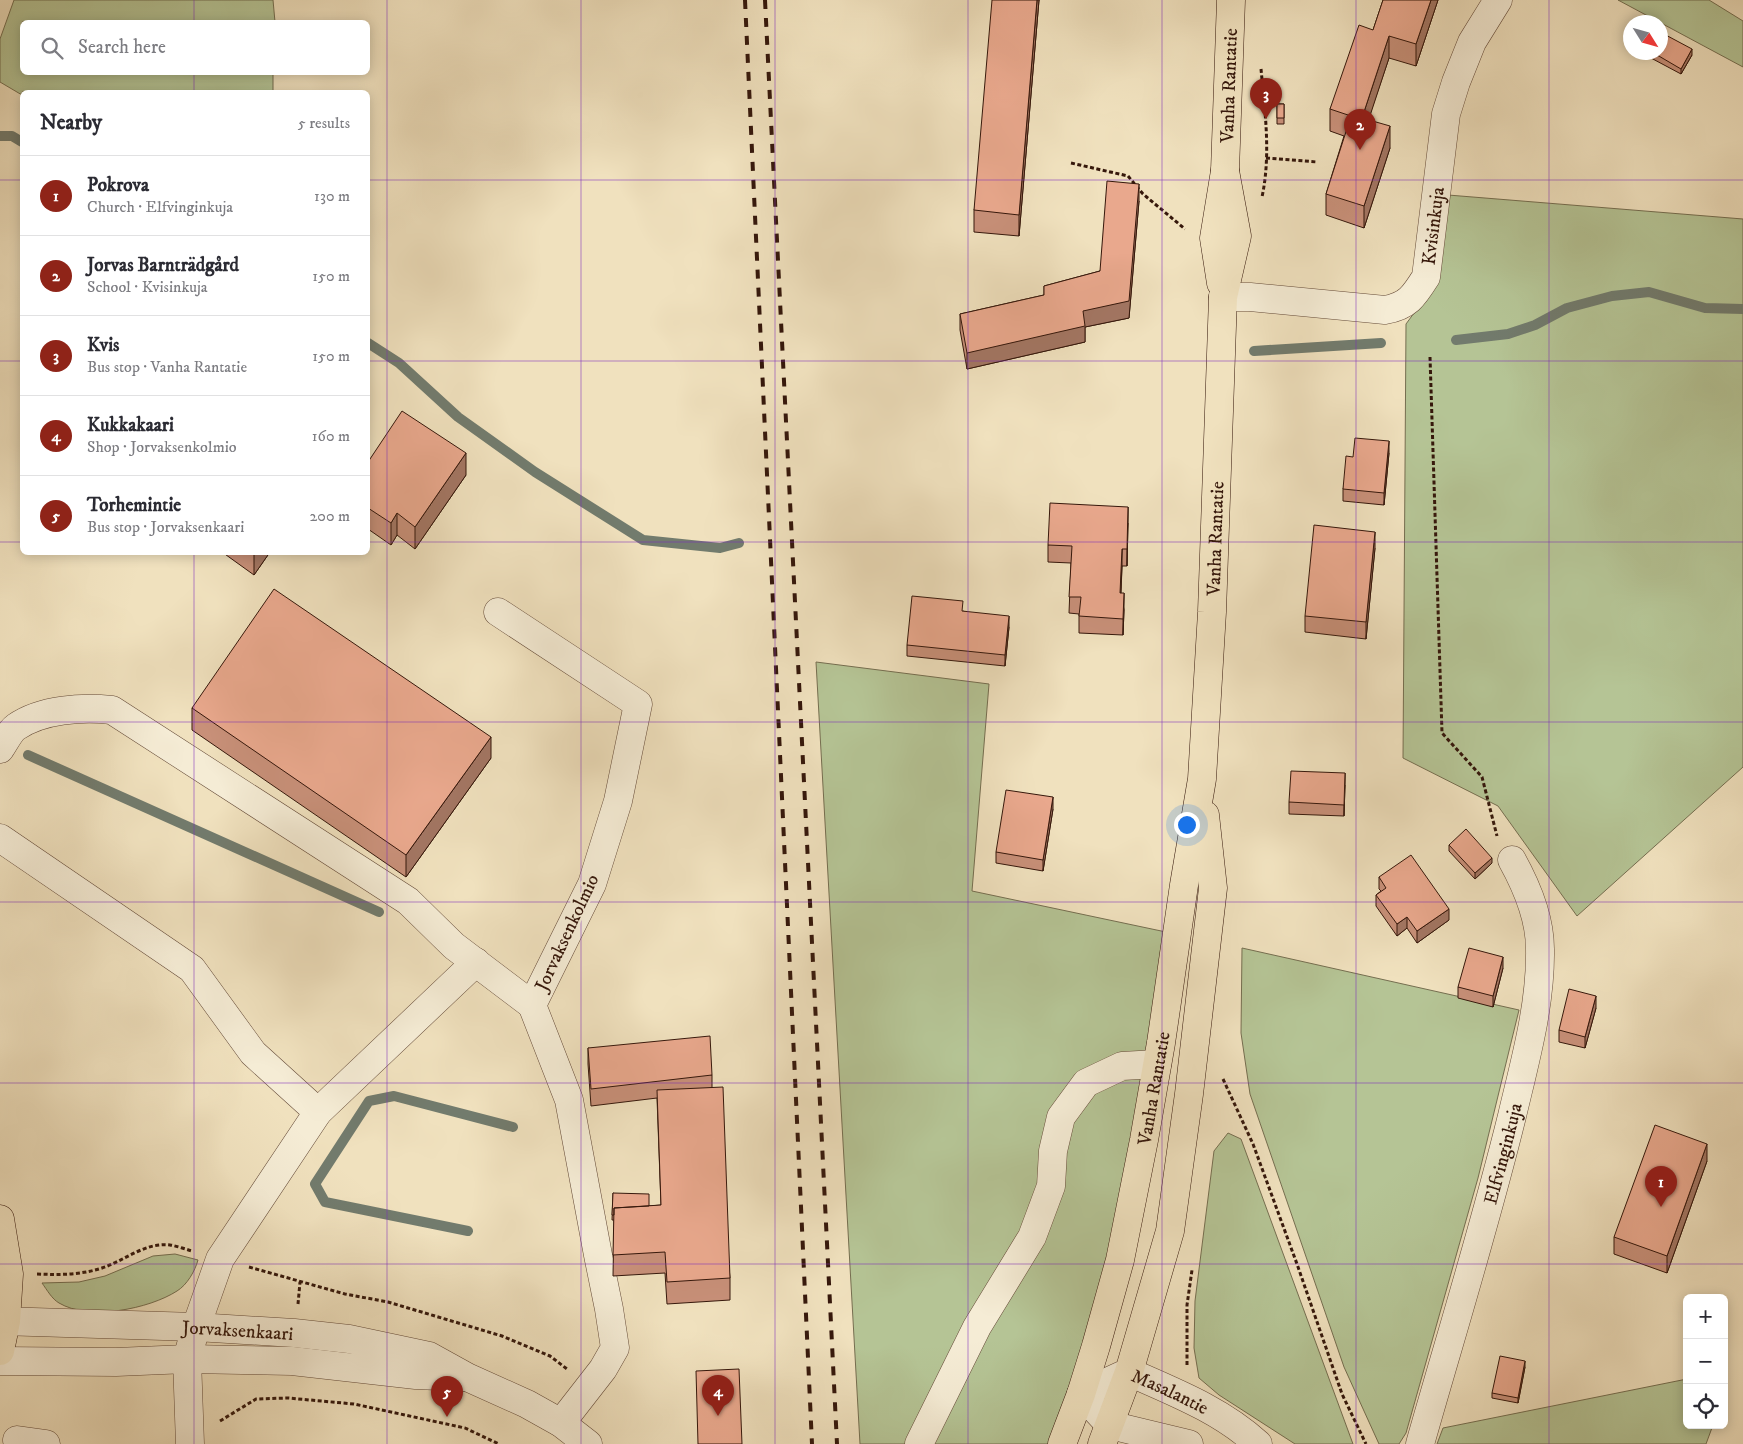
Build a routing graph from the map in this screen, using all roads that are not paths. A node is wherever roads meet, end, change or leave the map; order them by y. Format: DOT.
graph roads {
  1 [pos="1231,0"];
  2 [pos="1498,0"];
  3 [pos="1225,171"];
  4 [pos="1223,297"];
  5 [pos="498,612"];
  6 [pos="0,749"];
  7 [pos="1202,779"];
  8 [pos="0,838"];
  9 [pos="1506,850"];
  10 [pos="476,962"];
  11 [pos="532,1005"];
  12 [pos="1157,1064"];
  13 [pos="318,1112"];
  14 [pos="0,1219"];
  15 [pos="3,1321"];
  16 [pos="196,1327"];
  17 [pos="0,1351"];
  18 [pos="187,1359"];
  19 [pos="0,1361"];
  20 [pos="1128,1372"];
  21 [pos="467,1377"];
  22 [pos="1081,1394"];
  23 [pos="561,1423"];
  24 [pos="1106,1435"];
  25 [pos="190,1437"];
  26 [pos="17,1440"];
  27 [pos="46,1444"];
  28 [pos="588,1444"];
  29 [pos="919,1444"];
  30 [pos="1062,1444"];
  31 [pos="1188,1444"];
  32 [pos="1258,1444"];
  33 [pos="1420,1444"];
  1 -- 3 [label="main road, Vanha Rantatie"];
  2 -- 4 [label="street, Kvisinkuja"];
  3 -- 4 [label="main road, Vanha Rantatie"];
  3 -- 4 [label="main road, Vanha Rantatie"];
  4 -- 7 [label="main road, Vanha Rantatie"];
  5 -- 11 [label="street, Jorvaksenkolmio"];
  6 -- 10 [label="street"];
  7 -- 12 [label="main road, Vanha Rantatie"];
  7 -- 20 [label="main road, Vanha Rantatie"];
  8 -- 13 [label="street"];
  9 -- 33 [label="street, Elfvinginkuja"];
  10 -- 11 [label="street"];
  10 -- 13 [label="street"];
  11 -- 23 [label="street, Jorvaksenkolmio"];
  12 -- 22 [label="main road, Vanha Rantatie"];
  12 -- 29 [label="street"];
  13 -- 16 [label="street"];
  14 -- 15 [label="main road"];
  15 -- 16 [label="street, Jorvaksenkaari"];
  15 -- 17 [label="main road"];
  16 -- 18 [label="street"];
  16 -- 21 [label="street, Jorvaksenkaari"];
  18 -- 19 [label="street, Jorvaksenkaari"];
  18 -- 21 [label="street, Jorvaksenkaari"];
  18 -- 25 [label="street"];
  20 -- 22 [label="street, Masalantie"];
  20 -- 24 [label="main road, Vanha Rantatie"];
  20 -- 32 [label="street, Masalantie"];
  21 -- 23 [label="street, Jorvaksenkaari"];
  22 -- 24 [label="street"];
  22 -- 30 [label="main road, Vanha Rantatie"];
  23 -- 28 [label="street, Jorvaksenkaari"];
  24 -- 31 [label="street, Masalantie"];
  26 -- 27 [label="street"];
}
